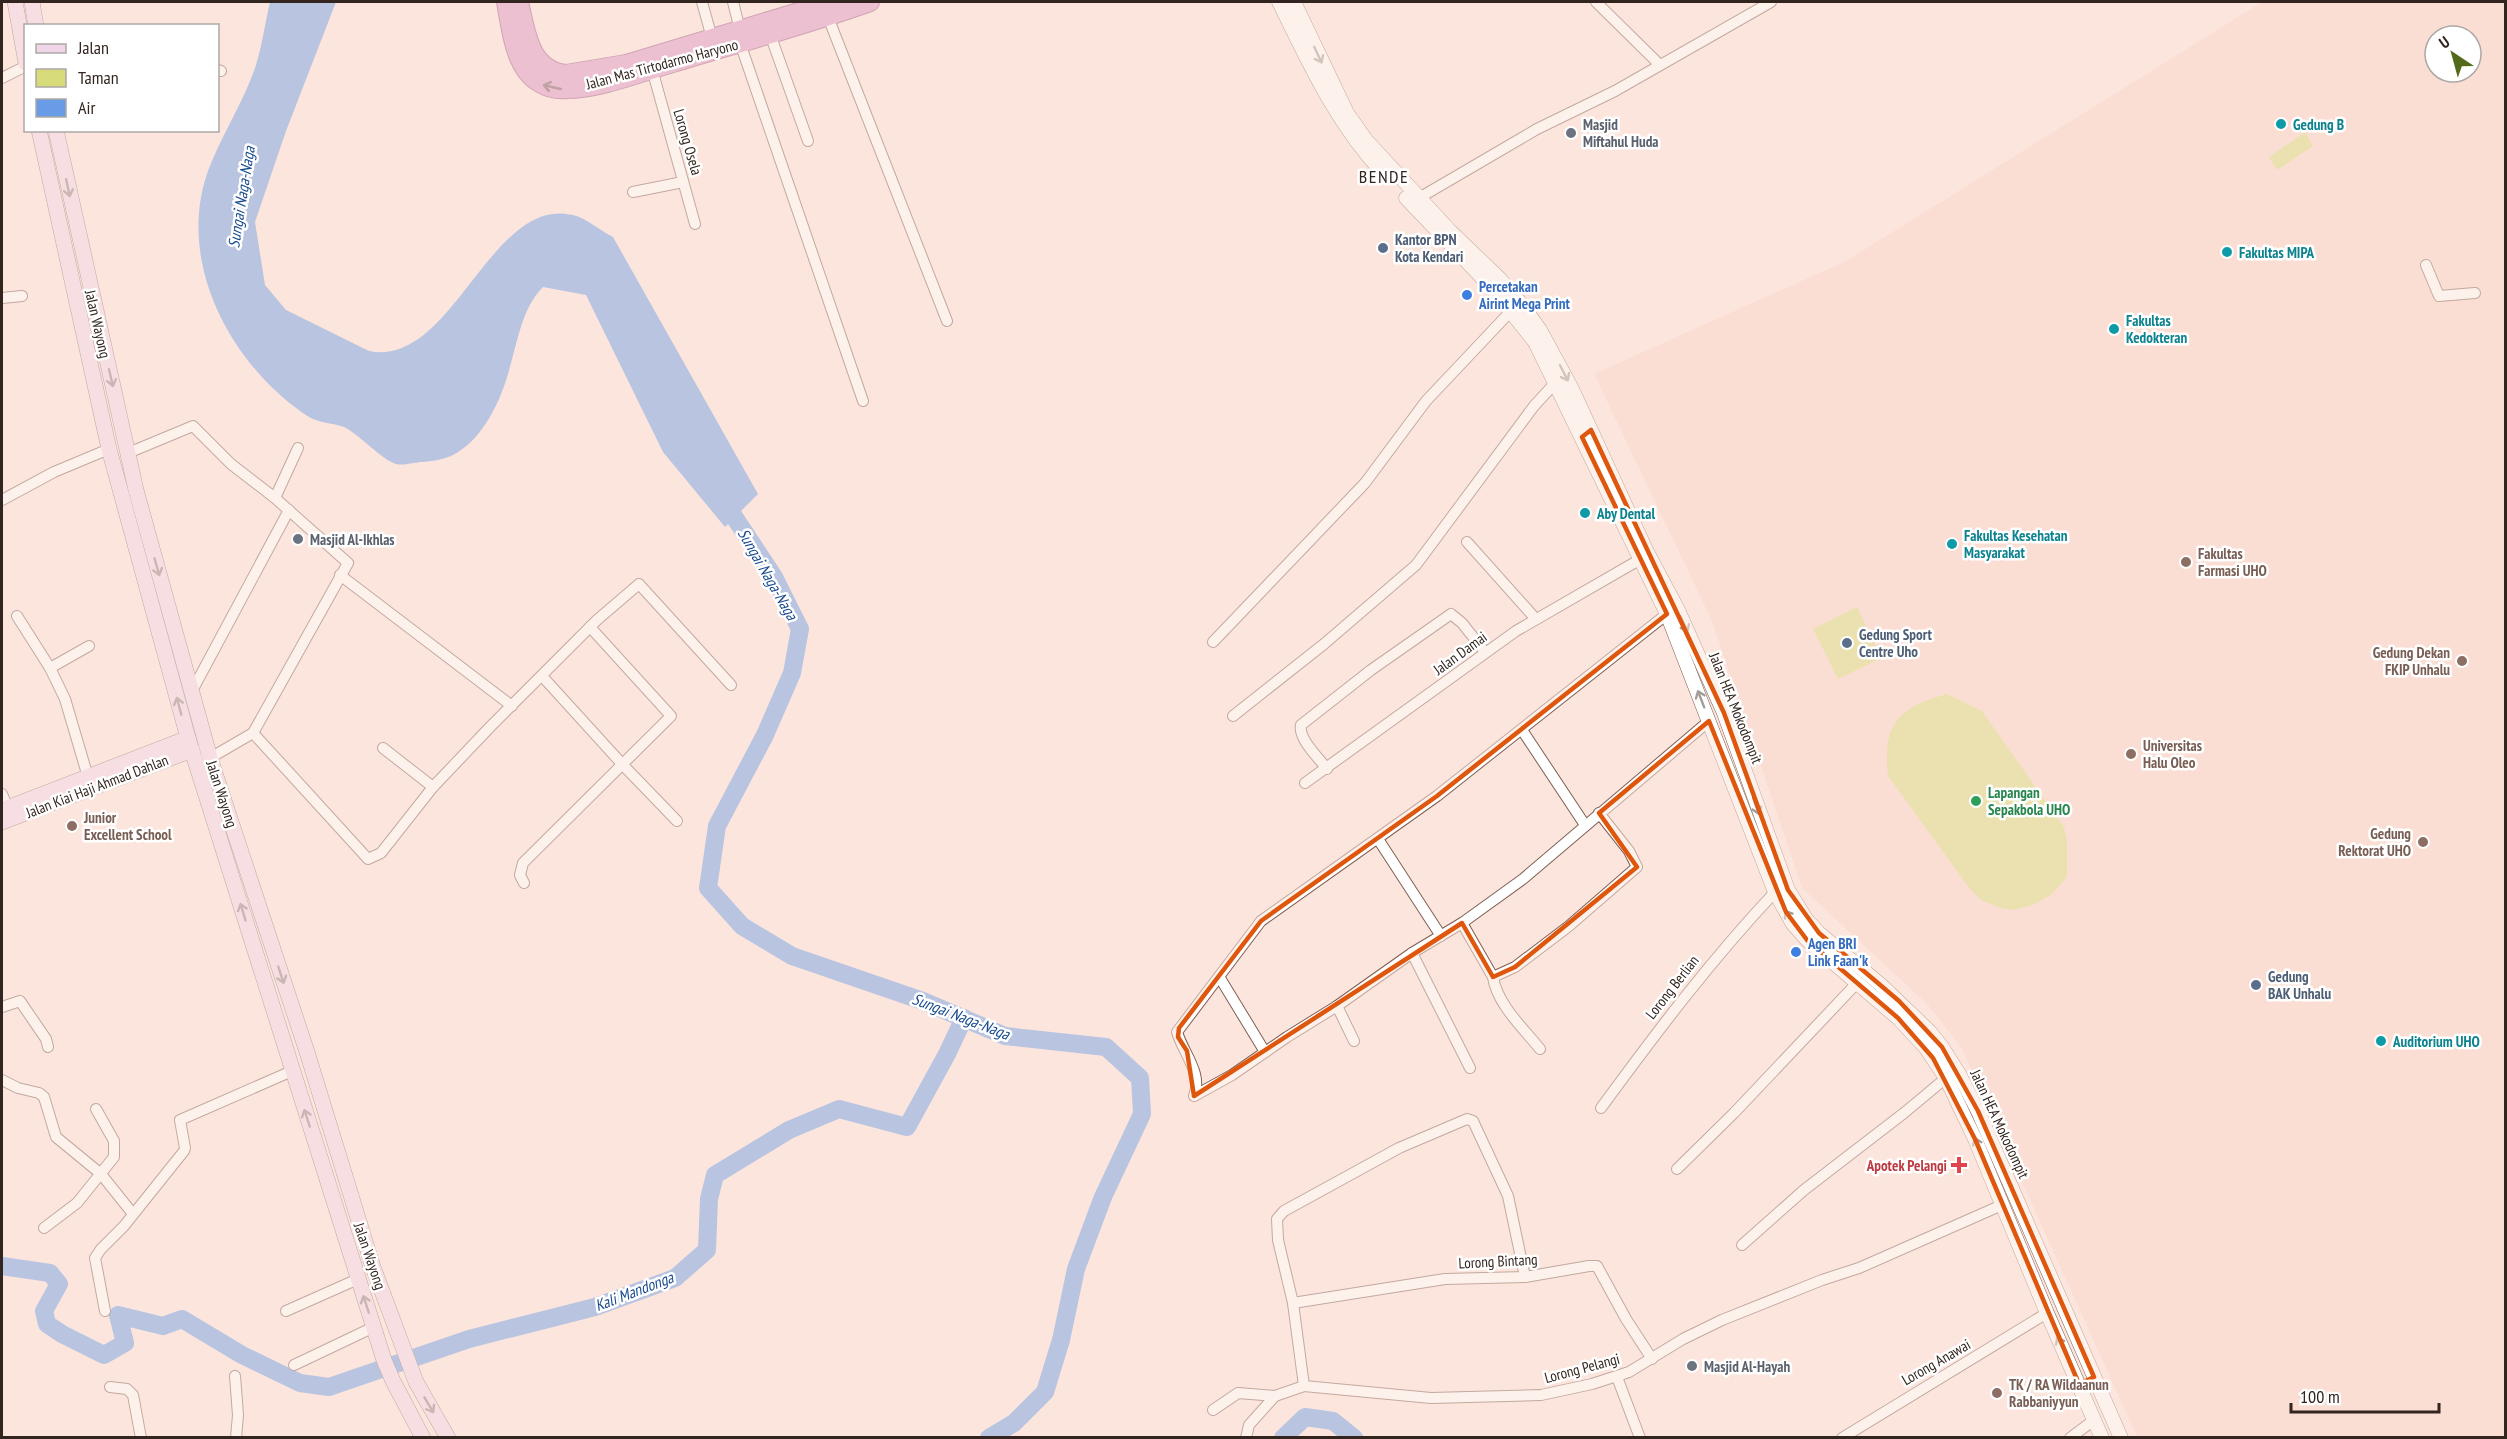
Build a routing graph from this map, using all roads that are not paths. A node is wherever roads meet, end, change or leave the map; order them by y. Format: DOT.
graph roads {
  1 [pos="15,2"];
  2 [pos="32,2"];
  3 [pos="506,2"];
  4 [pos="519,2"];
  5 [pos="702,2"];
  6 [pos="733,2"];
  7 [pos="870,2"];
  8 [pos="1279,2"];
  9 [pos="1294,2"];
  10 [pos="1596,2"];
  11 [pos="1771,2"];
  12 [pos="819,10"];
  13 [pos="36,24"];
  14 [pos="770,34"];
  15 [pos="740,36"];
  16 [pos="712,38"];
  17 [pos="24,54"];
  18 [pos="1660,64"];
  19 [pos="24,66"];
  20 [pos="652,69"];
  21 [pos="2,78"];
  22 [pos="1324,81"];
  23 [pos="39,132"];
  24 [pos="56,132"];
  25 [pos="808,141"];
  26 [pos="683,182"];
  27 [pos="633,192"];
  28 [pos="1419,198"];
  29 [pos="695,224"];
  30 [pos="2426,265"];
  31 [pos="2475,293"];
  32 [pos="22,296"];
  33 [pos="2,298"];
  34 [pos="1511,311"];
  35 [pos="947,321"];
  36 [pos="1556,382"];
  37 [pos="863,401"];
  38 [pos="1586,433"];
  39 [pos="298,448"];
  40 [pos="109,449"];
  41 [pos="128,453"];
  42 [pos="275,498"];
  43 [pos="2,500"];
  44 [pos="289,510"];
  45 [pos="1467,542"];
  46 [pos="1639,560"];
  47 [pos="340,575"];
  48 [pos="1667,614"];
  49 [pos="17,616"];
  50 [pos="1535,618"];
  51 [pos="590,627"];
  52 [pos="1212,642"];
  53 [pos="89,646"];
  54 [pos="1485,652"];
  55 [pos="50,668"];
  56 [pos="543,676"];
  57 [pos="731,685"];
  58 [pos="192,691"];
  59 [pos="512,706"];
  60 [pos="1722,711"];
  61 [pos="1233,716"];
  62 [pos="1709,721"];
  63 [pos="1522,730"];
  64 [pos="253,733"];
  65 [pos="186,746"];
  66 [pos="383,748"];
  67 [pos="210,758"];
  68 [pos="623,765"];
  69 [pos="1327,769"];
  70 [pos="88,777"];
  71 [pos="1305,783"];
  72 [pos="433,787"];
  73 [pos="3,809"];
  74 [pos="1599,813"];
  75 [pos="677,821"];
  76 [pos="1584,825"];
  77 [pos="1378,839"];
  78 [pos="524,883"];
  79 [pos="1775,892"];
  80 [pos="1462,923"];
  81 [pos="1441,936"];
  82 [pos="273,948"];
  83 [pos="1412,953"];
  84 [pos="256,954"];
  85 [pos="1493,977"];
  86 [pos="1861,977"];
  87 [pos="1220,978"];
  88 [pos="1337,1006"];
  89 [pos="2,1007"];
  90 [pos="1354,1041"];
  91 [pos="48,1047"];
  92 [pos="1540,1049"];
  93 [pos="1265,1052"];
  94 [pos="1470,1068"];
  95 [pos="292,1071"];
  96 [pos="1946,1078"];
  97 [pos="2,1080"];
  98 [pos="1601,1108"];
  99 [pos="96,1109"];
  100 [pos="1677,1169"];
  101 [pos="2005,1173"];
  102 [pos="101,1174"];
  103 [pos="1990,1178"];
  104 [pos="2002,1204"];
  105 [pos="133,1214"];
  106 [pos="44,1228"];
  107 [pos="1742,1245"];
  108 [pos="1525,1277"];
  109 [pos="358,1279"];
  110 [pos="1293,1304"];
  111 [pos="105,1311"];
  112 [pos="286,1311"];
  113 [pos="2047,1313"];
  114 [pos="374,1327"];
  115 [pos="1652,1359"];
  116 [pos="294,1365"];
  117 [pos="234,1376"];
  118 [pos="1617,1377"];
  119 [pos="2094,1377"];
  120 [pos="2079,1384"];
  121 [pos="1304,1386"];
  122 [pos="110,1387"];
  123 [pos="1275,1396"];
  124 [pos="1213,1410"];
  125 [pos="2094,1420"];
  126 [pos="141,1437"];
  127 [pos="236,1437"];
  128 [pos="423,1437"];
  129 [pos="448,1437"];
  130 [pos="1246,1437"];
  131 [pos="1640,1437"];
  132 [pos="1842,1437"];
  133 [pos="2070,1437"];
  134 [pos="2102,1437"];
  135 [pos="2121,1437"];
  1 -- 17 [label="main road"];
  2 -- 13 [label="main road"];
  20 -- 3 [label="highway, Jalan Mas Tirtodarmo Haryono, one-way"];
  4 -- 16 [label="highway, Jalan Mas Tirtodarmo Haryono"];
  5 -- 16 [label="street"];
  6 -- 15 [label="street"];
  7 -- 12 [label="highway, Jalan Mas Tirtodarmo Haryono"];
  8 -- 22 [label="street, Jalan HEA Mokodompit"];
  9 -- 22 [label="street, Jalan HEA Mokodompit, one-way"];
  10 -- 18 [label="street"];
  11 -- 18 [label="street"];
  12 -- 14 [label="highway, Jalan Mas Tirtodarmo Haryono"];
  12 -- 15 [label="highway, Jalan Mas Tirtodarmo Haryono"];
  12 -- 35 [label="street"];
  14 -- 15 [label="highway, Jalan Mas Tirtodarmo Haryono"];
  14 -- 25 [label="street"];
  15 -- 16 [label="highway, Jalan Mas Tirtodarmo Haryono"];
  15 -- 20 [label="highway, Jalan Mas Tirtodarmo Haryono"];
  15 -- 37 [label="street"];
  18 -- 28 [label="street"];
  19 -- 21 [label="street"];
  20 -- 26 [label="street, Lorong Osela"];
  22 -- 28 [label="street, Jalan HEA Mokodompit"];
  22 -- 34 [label="street, Jalan HEA Mokodompit"];
  23 -- 40 [label="main road, Jalan Wayong"];
  24 -- 41 [label="main road, Jalan Wayong, one-way"];
  26 -- 27 [label="street"];
  26 -- 29 [label="street, Lorong Osela"];
  28 -- 38 [label="street, Jalan HEA Mokodompit, one-way"];
  30 -- 31 [label="street"];
  32 -- 33 [label="street"];
  34 -- 36 [label="street, Jalan HEA Mokodompit"];
  34 -- 52 [label="street"];
  36 -- 38 [label="street, Jalan HEA Mokodompit"];
  36 -- 61 [label="street"];
  38 -- 46 [label="street, Jalan HEA Mokodompit"];
  38 -- 60 [label="street, Jalan HEA Mokodompit, one-way"];
  39 -- 42 [label="street"];
  40 -- 43 [label="street"];
  65 -- 40 [label="main road, Jalan Wayong, one-way"];
  41 -- 42 [label="street"];
  41 -- 58 [label="main road, Jalan Wayong, one-way"];
  42 -- 44 [label="street"];
  44 -- 47 [label="street"];
  44 -- 58 [label="street"];
  45 -- 50 [label="street"];
  46 -- 48 [label="street, Jalan HEA Mokodompit"];
  46 -- 50 [label="street, Jalan Damai"];
  47 -- 59 [label="street"];
  47 -- 64 [label="street"];
  62 -- 48 [label="street, Jalan HEA Mokodompit, one-way"];
  48 -- 63 [label="street"];
  49 -- 55 [label="street"];
  50 -- 54 [label="street, Jalan Damai"];
  51 -- 56 [label="street"];
  51 -- 57 [label="street"];
  51 -- 68 [label="street"];
  53 -- 55 [label="street"];
  54 -- 69 [label="street, Jalan Damai"];
  54 -- 69 [label="street"];
  55 -- 70 [label="street"];
  56 -- 59 [label="street"];
  56 -- 68 [label="street"];
  58 -- 67 [label="main road, Jalan Wayong"];
  59 -- 72 [label="street"];
  60 -- 62 [label="street"];
  60 -- 86 [label="street, Jalan HEA Mokodompit, one-way"];
  62 -- 74 [label="street"];
  62 -- 79 [label="street, Jalan HEA Mokodompit"];
  63 -- 76 [label="street"];
  63 -- 77 [label="street"];
  64 -- 67 [label="street"];
  64 -- 72 [label="street"];
  65 -- 70 [label="main road, Jalan Kiai Haji Ahmad Dahlan"];
  65 -- 73 [label="main road, Jalan Kiai Haji Ahmad Dahlan"];
  84 -- 65 [label="main road, Jalan Wayong, one-way"];
  66 -- 72 [label="street"];
  67 -- 82 [label="main road, Jalan Wayong"];
  68 -- 75 [label="street"];
  68 -- 78 [label="street"];
  69 -- 71 [label="street, Jalan Damai"];
  70 -- 73 [label="main road, Jalan Kiai Haji Ahmad Dahlan"];
  74 -- 76 [label="street"];
  74 -- 85 [label="street"];
  76 -- 80 [label="street"];
  77 -- 81 [label="street"];
  77 -- 87 [label="street"];
  86 -- 79 [label="street, Jalan HEA Mokodompit, one-way"];
  79 -- 98 [label="street, Lorong Berlian"];
  80 -- 81 [label="street"];
  80 -- 85 [label="street"];
  81 -- 83 [label="street"];
  82 -- 84 [label="main road"];
  82 -- 129 [label="main road, Jalan Wayong, one-way"];
  83 -- 88 [label="street"];
  83 -- 94 [label="street"];
  84 -- 95 [label="main road, Jalan Wayong"];
  85 -- 92 [label="street"];
  86 -- 96 [label="street, Jalan HEA Mokodompit"];
  86 -- 100 [label="street"];
  86 -- 101 [label="street, Jalan HEA Mokodompit"];
  87 -- 93 [label="street"];
  87 -- 93 [label="street"];
  88 -- 90 [label="street"];
  88 -- 93 [label="street"];
  89 -- 91 [label="street"];
  95 -- 105 [label="street"];
  109 -- 95 [label="main road, Jalan Wayong, one-way"];
  103 -- 96 [label="street, Jalan HEA Mokodompit, one-way"];
  96 -- 107 [label="street"];
  97 -- 102 [label="street"];
  99 -- 102 [label="street"];
  101 -- 103 [label="street"];
  101 -- 119 [label="street, Jalan HEA Mokodompit"];
  102 -- 105 [label="street"];
  102 -- 106 [label="street"];
  103 -- 104 [label="street, Jalan HEA Mokodompit"];
  104 -- 113 [label="street, Jalan HEA Mokodompit"];
  104 -- 115 [label="street, Lorong Pelangi"];
  105 -- 111 [label="street"];
  108 -- 110 [label="street, Lorong Bintang"];
  108 -- 110 [label="street"];
  108 -- 115 [label="street, Lorong Bintang"];
  109 -- 112 [label="street"];
  114 -- 109 [label="main road, Jalan Wayong, one-way"];
  110 -- 121 [label="street"];
  120 -- 113 [label="street, Jalan HEA Mokodompit, one-way"];
  113 -- 132 [label="street, Lorong Anawai"];
  114 -- 116 [label="street"];
  114 -- 128 [label="main road, Jalan Wayong"];
  115 -- 118 [label="street, Lorong Pelangi"];
  117 -- 127 [label="street"];
  118 -- 121 [label="street, Lorong Pelangi"];
  118 -- 131 [label="street"];
  119 -- 120 [label="street"];
  119 -- 135 [label="street, Jalan HEA Mokodompit"];
  120 -- 125 [label="street, Jalan HEA Mokodompit"];
  121 -- 123 [label="street, Lorong Pelangi"];
  122 -- 126 [label="street"];
  123 -- 124 [label="street, Lorong Pelangi"];
  123 -- 130 [label="street"];
  125 -- 133 [label="street"];
  125 -- 134 [label="street, Jalan HEA Mokodompit"];
}
